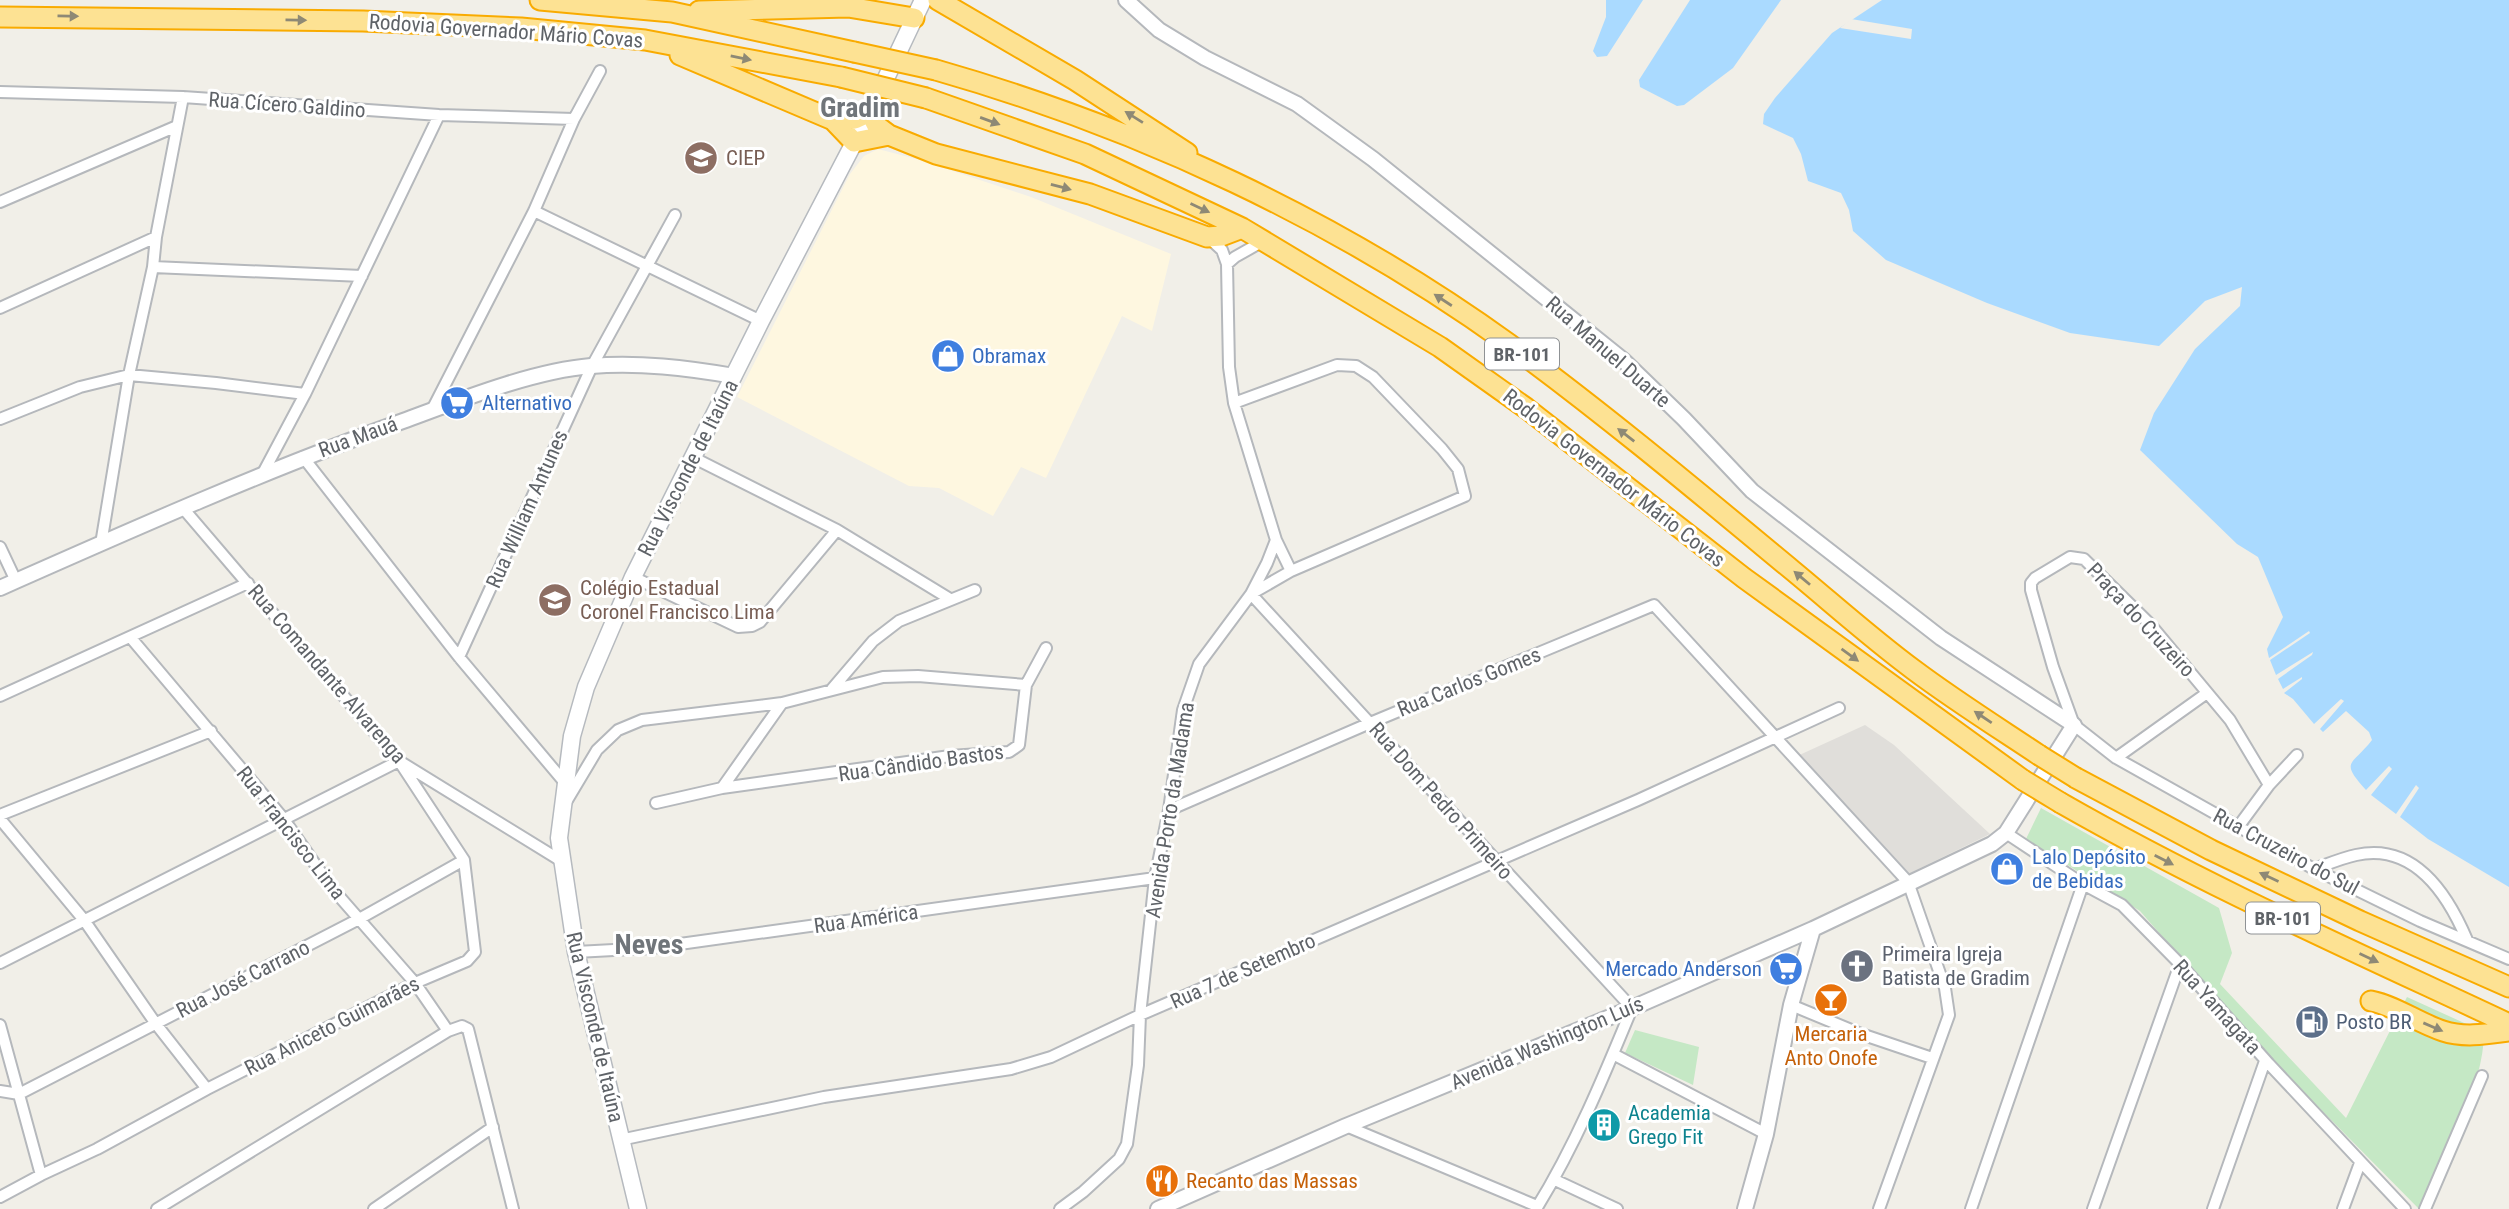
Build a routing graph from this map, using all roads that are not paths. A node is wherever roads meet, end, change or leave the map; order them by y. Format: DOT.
graph roads {
  1 [pos="540,0"];
  2 [pos="923,0"];
  3 [pos="938,0"];
  4 [pos="1126,0"];
  5 [pos="671,12"];
  6 [pos="0,17"];
  7 [pos="914,18"];
  8 [pos="645,40"];
  9 [pos="600,71"];
  10 [pos="0,92"];
  11 [pos="183,97"];
  12 [pos="870,112"];
  13 [pos="439,115"];
  14 [pos="574,119"];
  15 [pos="833,120"];
  16 [pos="177,126"];
  17 [pos="889,135"];
  18 [pos="854,142"];
  19 [pos="1210,171"];
  20 [pos="0,202"];
  21 [pos="534,211"];
  22 [pos="675,215"];
  23 [pos="1242,228"];
  24 [pos="156,237"];
  25 [pos="1208,237"];
  26 [pos="1265,240"];
  27 [pos="1227,264"];
  28 [pos="153,267"];
  29 [pos="648,268"];
  30 [pos="362,276"];
  31 [pos="0,308"];
  32 [pos="761,321"];
  33 [pos="592,366"];
  34 [pos="129,375"];
  35 [pos="734,376"];
  36 [pos="304,394"];
  37 [pos="1234,403"];
  38 [pos="432,410"];
  39 [pos="0,419"];
  40 [pos="303,457"];
  41 [pos="692,457"];
  42 [pos="264,473"];
  43 [pos="182,507"];
  44 [pos="837,530"];
  45 [pos="1276,540"];
  46 [pos="101,544"];
  47 [pos="0,547"];
  48 [pos="1292,571"];
  49 [pos="633,577"];
  50 [pos="16,581"];
  51 [pos="248,583"];
  52 [pos="0,588"];
  53 [pos="975,590"];
  54 [pos="1251,594"];
  55 [pos="950,599"];
  56 [pos="131,638"];
  57 [pos="1046,648"];
  58 [pos="460,657"];
  59 [pos="1027,685"];
  60 [pos="832,689"];
  61 [pos="2207,692"];
  62 [pos="0,696"];
  63 [pos="782,703"];
  64 [pos="1839,708"];
  65 [pos="1370,723"];
  66 [pos="2074,725"];
  67 [pos="211,731"];
  68 [pos="1774,737"];
  69 [pos="2297,755"];
  70 [pos="2116,758"];
  71 [pos="399,761"];
  72 [pos="566,784"];
  73 [pos="2269,785"];
  74 [pos="722,788"];
  75 [pos="656,803"];
  76 [pos="561,810"];
  77 [pos="1169,810"];
  78 [pos="0,817"];
  79 [pos="283,818"];
  80 [pos="2238,827"];
  81 [pos="2006,833"];
  82 [pos="464,860"];
  83 [pos="1495,861"];
  84 [pos="563,862"];
  85 [pos="2314,869"];
  86 [pos="1156,878"];
  87 [pos="1908,882"];
  88 [pos="2083,884"];
  89 [pos="359,919"];
  90 [pos="84,920"];
  91 [pos="1813,929"];
  92 [pos="2467,940"];
  93 [pos="576,952"];
  94 [pos="2509,959"];
  95 [pos="0,962"];
  96 [pos="2180,964"];
  97 [pos="415,983"];
  98 [pos="2509,987"];
  99 [pos="2371,1000"];
  100 [pos="1791,1004"];
  101 [pos="1632,1008"];
  102 [pos="1140,1016"];
  103 [pos="156,1024"];
  104 [pos="2509,1024"];
  105 [pos="0,1026"];
  106 [pos="448,1031"];
  107 [pos="2509,1031"];
  108 [pos="1613,1054"];
  109 [pos="1932,1058"];
  110 [pos="2265,1060"];
  111 [pos="2482,1076"];
  112 [pos="207,1089"];
  113 [pos="0,1091"];
  114 [pos="19,1094"];
  115 [pos="1346,1126"];
  116 [pos="493,1127"];
  117 [pos="1766,1134"];
  118 [pos="620,1140"];
  119 [pos="2360,1163"];
  120 [pos="41,1175"];
  121 [pos="1555,1180"];
  122 [pos="0,1197"];
  123 [pos="1537,1208"];
  124 [pos="157,1209"];
  125 [pos="374,1209"];
  126 [pos="513,1209"];
  127 [pos="638,1209"];
  128 [pos="1060,1209"];
  129 [pos="1158,1209"];
  130 [pos="1617,1209"];
  131 [pos="1745,1209"];
  132 [pos="1879,1209"];
  133 [pos="1971,1209"];
  134 [pos="2093,1209"];
  135 [pos="2213,1209"];
  136 [pos="2343,1209"];
  137 [pos="2405,1209"];
  138 [pos="2425,1209"];
  1 -- 5 [label="highway, Rodovia Governador Mário Covas / BR-101"];
  2 -- 7 [label="main road, Rua Visconde de Itaúna"];
  19 -- 3 [label="highway, one-way"];
  4 -- 66 [label="street, Rua Manuel Duarte"];
  5 -- 7 [label="highway"];
  5 -- 19 [label="highway, Rodovia Governador Mário Covas / BR-101, bridge"];
  6 -- 8 [label="highway, Rodovia Governador Mário Covas / BR-101, one-way"];
  7 -- 12 [label="main road, Rua Visconde de Itaúna"];
  8 -- 15 [label="highway"];
  8 -- 23 [label="highway, Rodovia Governador Mário Covas / BR-101, one-way, bridge"];
  9 -- 14 [label="street"];
  10 -- 11 [label="street, Rua Cícero Galdino"];
  11 -- 13 [label="street, Rua Cícero Galdino"];
  11 -- 16 [label="street"];
  12 -- 15 [label="highway"];
  12 -- 17 [label="highway"];
  12 -- 18 [label="main road, Rua Visconde de Itaúna"];
  13 -- 14 [label="street, Rua Cícero Galdino"];
  13 -- 30 [label="street"];
  14 -- 21 [label="street"];
  15 -- 18 [label="highway"];
  16 -- 20 [label="street"];
  16 -- 24 [label="street"];
  17 -- 18 [label="highway"];
  17 -- 25 [label="highway, one-way"];
  18 -- 32 [label="main road, Rua Visconde de Itaúna"];
  98 -- 19 [label="highway, Rodovia Governador Mário Covas / BR-101, one-way, bridge"];
  21 -- 29 [label="street"];
  21 -- 38 [label="street"];
  22 -- 29 [label="street, Rua William Antunes"];
  23 -- 25 [label="highway"];
  23 -- 26 [label="highway, Rodovia Governador Mário Covas / BR-101"];
  24 -- 28 [label="street"];
  24 -- 31 [label="street"];
  25 -- 27 [label="street"];
  26 -- 27 [label="street"];
  26 -- 104 [label="highway, Rodovia Governador Mário Covas / BR-101, one-way, bridge"];
  27 -- 37 [label="street"];
  28 -- 30 [label="street"];
  28 -- 34 [label="street"];
  29 -- 32 [label="street"];
  29 -- 33 [label="street, Rua William Antunes"];
  30 -- 36 [label="street"];
  32 -- 35 [label="main road, Rua Visconde de Itaúna"];
  33 -- 35 [label="street, Rua Mauá"];
  33 -- 38 [label="street, Rua Mauá"];
  33 -- 58 [label="street, Rua William Antunes"];
  34 -- 36 [label="street"];
  34 -- 39 [label="street"];
  34 -- 46 [label="street"];
  35 -- 41 [label="main road, Rua Visconde de Itaúna"];
  36 -- 42 [label="street"];
  37 -- 45 [label="street"];
  37 -- 48 [label="street, Avenida Porto da Madama"];
  38 -- 40 [label="street, Rua Mauá"];
  40 -- 42 [label="street, Rua Mauá"];
  40 -- 58 [label="street"];
  41 -- 44 [label="street"];
  41 -- 49 [label="main road, Rua Visconde de Itaúna"];
  42 -- 43 [label="street, Rua Mauá"];
  43 -- 46 [label="street, Rua Mauá"];
  43 -- 51 [label="street, Rua Comandante Alvarenga"];
  44 -- 49 [label="street"];
  44 -- 55 [label="street"];
  45 -- 48 [label="street"];
  45 -- 54 [label="street"];
  46 -- 50 [label="street, Rua Mauá"];
  47 -- 50 [label="street"];
  48 -- 54 [label="street, Avenida Porto da Madama"];
  49 -- 72 [label="main road, Rua Visconde de Itaúna"];
  50 -- 52 [label="street, Rua Mauá"];
  51 -- 56 [label="street"];
  51 -- 71 [label="street, Rua Comandante Alvarenga"];
  53 -- 55 [label="street"];
  54 -- 65 [label="street, Rua Dom Pedro Primeiro"];
  54 -- 77 [label="street, Avenida Porto da Madama"];
  55 -- 60 [label="street"];
  56 -- 62 [label="street"];
  56 -- 67 [label="street, Rua Francisco Lima"];
  57 -- 59 [label="street"];
  58 -- 72 [label="street"];
  59 -- 60 [label="street"];
  59 -- 74 [label="street, Rua Cândido Bastos"];
  60 -- 63 [label="street"];
  61 -- 66 [label="street, Praça do Cruzeiro"];
  61 -- 70 [label="street"];
  61 -- 73 [label="street, Praça do Cruzeiro"];
  63 -- 74 [label="street"];
  63 -- 76 [label="street"];
  64 -- 68 [label="street, Rua 7 de Setembro"];
  65 -- 68 [label="street, Rua Carlos Gomes"];
  65 -- 77 [label="street, Rua Carlos Gomes"];
  65 -- 83 [label="street, Rua Dom Pedro Primeiro"];
  66 -- 70 [label="street, Rua Cruzeiro do Sul"];
  66 -- 81 [label="street, Avenida Washington Luís"];
  67 -- 78 [label="street"];
  67 -- 79 [label="street, Rua Francisco Lima"];
  68 -- 83 [label="street, Rua 7 de Setembro"];
  68 -- 87 [label="street"];
  69 -- 73 [label="street"];
  70 -- 80 [label="street, Rua Cruzeiro do Sul"];
  71 -- 79 [label="street"];
  71 -- 82 [label="street, Rua Aniceto Guimarães"];
  71 -- 84 [label="street, Rua Comandante Alvarenga"];
  72 -- 76 [label="main road, Rua Visconde de Itaúna"];
  73 -- 80 [label="street"];
  74 -- 75 [label="street, Rua Cândido Bastos"];
  76 -- 84 [label="main road, Rua Visconde de Itaúna"];
  77 -- 86 [label="street, Avenida Porto da Madama"];
  78 -- 90 [label="street"];
  79 -- 89 [label="street, Rua Francisco Lima"];
  79 -- 90 [label="street"];
  80 -- 85 [label="street, Rua Cruzeiro do Sul"];
  81 -- 87 [label="street, Avenida Washington Luís"];
  81 -- 88 [label="street, Rua Yamagata"];
  82 -- 89 [label="street, Rua José Carrano"];
  82 -- 97 [label="street, Rua Aniceto Guimarães"];
  83 -- 101 [label="street, Rua Dom Pedro Primeiro"];
  83 -- 102 [label="street, Rua 7 de Setembro"];
  84 -- 93 [label="main road, Rua Visconde de Itaúna"];
  85 -- 92 [label="street, Rua Cruzeiro do Sul"];
  85 -- 92 [label="street"];
  86 -- 93 [label="street, Rua América"];
  86 -- 102 [label="street, Avenida Porto da Madama"];
  87 -- 91 [label="street, Avenida Washington Luís"];
  87 -- 109 [label="street"];
  88 -- 96 [label="street, Rua Yamagata"];
  88 -- 133 [label="street"];
  89 -- 97 [label="street, Rua Francisco Lima"];
  89 -- 103 [label="street, Rua José Carrano"];
  90 -- 95 [label="street"];
  90 -- 103 [label="street"];
  91 -- 100 [label="street"];
  91 -- 101 [label="street, Avenida Washington Luís"];
  92 -- 94 [label="street, Rua Cruzeiro do Sul"];
  93 -- 118 [label="main road, Rua Visconde de Itaúna"];
  96 -- 110 [label="street, Rua Yamagata"];
  96 -- 134 [label="street"];
  97 -- 106 [label="street, Rua Francisco Lima"];
  97 -- 112 [label="street, Rua Aniceto Guimarães"];
  99 -- 107 [label="highway, one-way"];
  100 -- 109 [label="street"];
  100 -- 117 [label="street"];
  101 -- 108 [label="street"];
  101 -- 115 [label="street, Avenida Washington Luís"];
  102 -- 118 [label="street, Rua 7 de Setembro"];
  102 -- 128 [label="street, Avenida Porto da Madama"];
  103 -- 112 [label="street"];
  103 -- 114 [label="street, Rua José Carrano"];
  105 -- 114 [label="street"];
  106 -- 116 [label="street"];
  106 -- 124 [label="street"];
  108 -- 117 [label="street"];
  108 -- 121 [label="street"];
  109 -- 132 [label="street"];
  110 -- 119 [label="street, Rua Yamagata"];
  110 -- 135 [label="street"];
  111 -- 138 [label="street"];
  112 -- 120 [label="street, Rua Aniceto Guimarães"];
  113 -- 114 [label="street"];
  114 -- 120 [label="street"];
  115 -- 123 [label="street"];
  115 -- 129 [label="street, Avenida Washington Luís"];
  116 -- 125 [label="street"];
  116 -- 126 [label="street"];
  117 -- 131 [label="street"];
  118 -- 127 [label="main road, Rua Visconde de Itaúna"];
  119 -- 136 [label="street"];
  119 -- 137 [label="street, Rua Yamagata"];
  120 -- 122 [label="street, Rua Aniceto Guimarães"];
  121 -- 123 [label="street"];
  121 -- 130 [label="street"];
}
